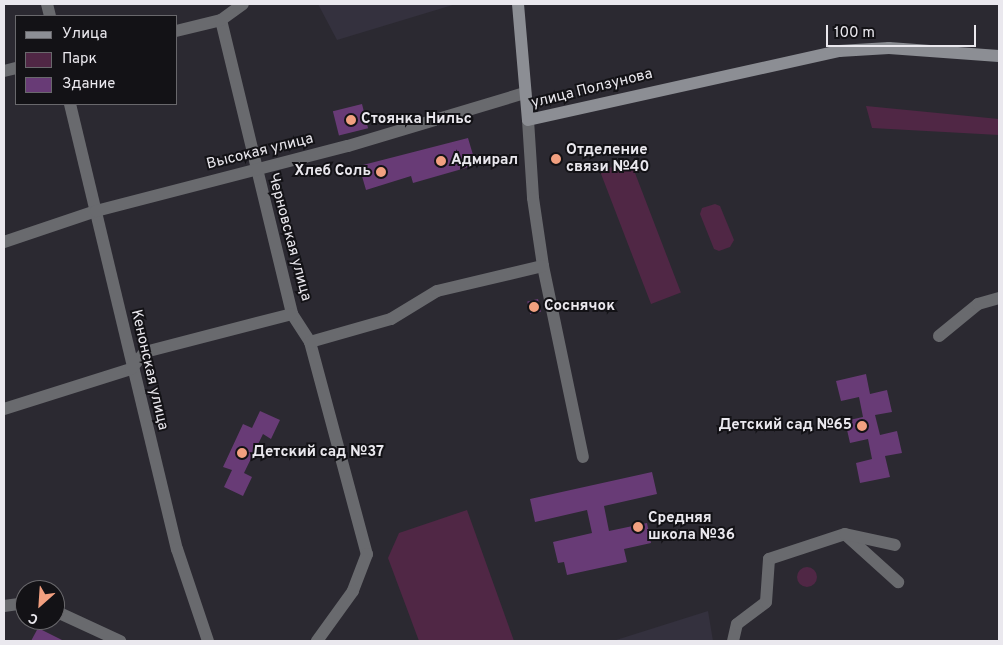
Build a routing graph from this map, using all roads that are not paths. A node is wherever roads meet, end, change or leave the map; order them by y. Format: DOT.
graph roads {
  1 [pos="243,4"];
  2 [pos="518,4"];
  3 [pos="221,20"];
  4 [pos="178,31"];
  5 [pos="999,56"];
  6 [pos="524,93"];
  7 [pos="70,105"];
  8 [pos="528,120"];
  9 [pos="255,170"];
  10 [pos="96,210"];
  11 [pos="4,242"];
  12 [pos="543,266"];
  13 [pos="999,298"];
  14 [pos="292,314"];
  15 [pos="939,336"];
  16 [pos="310,342"];
  17 [pos="131,369"];
  18 [pos="4,409"];
  19 [pos="582,457"];
  20 [pos="845,534"];
  21 [pos="895,545"];
  22 [pos="898,582"];
  23 [pos="65,616"];
  24 [pos="120,641"];
  25 [pos="208,641"];
  26 [pos="317,641"];
  27 [pos="733,641"];
  1 -- 3 [label="street"];
  2 -- 6 [label="street"];
  3 -- 4 [label="street"];
  3 -- 9 [label="street, Черновская улица"];
  5 -- 8 [label="street, улица Ползунова"];
  6 -- 8 [label="street"];
  6 -- 9 [label="street, Высокая улица"];
  7 -- 10 [label="street, Кенонская улица"];
  8 -- 12 [label="street, улица Ползунова"];
  9 -- 10 [label="street, Высокая улица"];
  9 -- 14 [label="street, Черновская улица"];
  10 -- 11 [label="street, Высокая улица"];
  10 -- 17 [label="street, Кенонская улица"];
  12 -- 16 [label="street"];
  12 -- 19 [label="street, улица Ползунова"];
  13 -- 15 [label="street"];
  14 -- 16 [label="street, Черновская улица"];
  14 -- 17 [label="street"];
  16 -- 26 [label="street, Черновская улица"];
  17 -- 18 [label="street"];
  17 -- 25 [label="street, Кенонская улица"];
  20 -- 21 [label="street"];
  20 -- 22 [label="street"];
  20 -- 27 [label="street"];
  23 -- 24 [label="street"];
}
